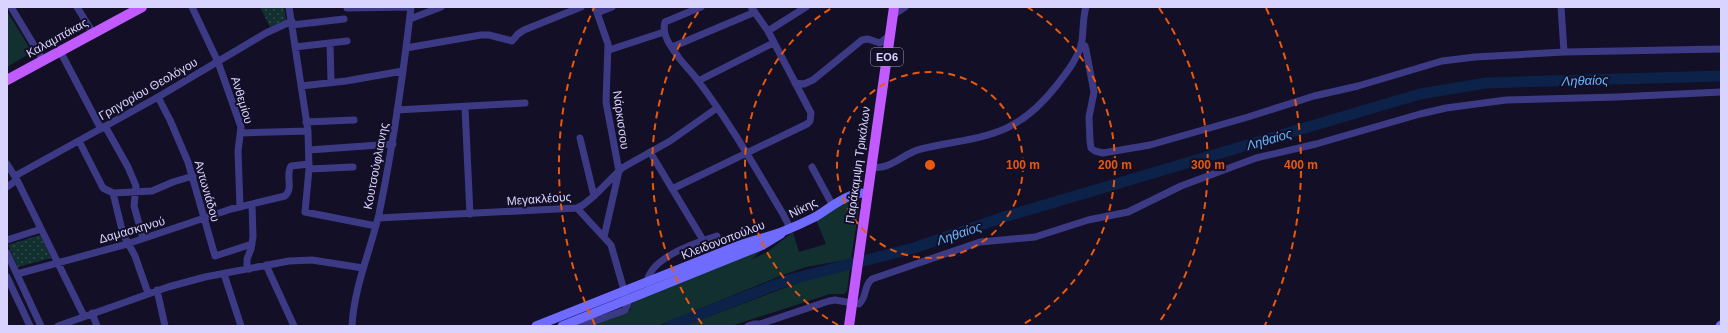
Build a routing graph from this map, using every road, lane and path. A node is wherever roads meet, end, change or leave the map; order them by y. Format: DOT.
graph roads {
  1 [pos="11,7"];
  2 [pos="77,7"];
  3 [pos="142,7"];
  4 [pos="192,7"];
  5 [pos="289,7"];
  6 [pos="411,7"];
  7 [pos="441,7"];
  8 [pos="581,7"];
  9 [pos="612,7"];
  10 [pos="701,7"];
  11 [pos="806,7"];
  12 [pos="905,7"];
  13 [pos="1086,7"];
  14 [pos="1561,7"];
  15 [pos="347,8"];
  16 [pos="753,9"];
  17 [pos="596,10"];
  18 [pos="894,11"];
  19 [pos="344,19"];
  20 [pos="410,19"];
  21 [pos="292,23"];
  22 [pos="768,31"];
  23 [pos="664,32"];
  24 [pos="93,33"];
  25 [pos="890,35"];
  26 [pos="347,41"];
  27 [pos="330,43"];
  28 [pos="773,43"];
  29 [pos="1081,44"];
  30 [pos="295,47"];
  31 [pos="672,47"];
  32 [pos="406,48"];
  33 [pos="1721,49"];
  34 [pos="609,50"];
  35 [pos="60,51"];
  36 [pos="1564,52"];
  37 [pos="42,60"];
  38 [pos="218,62"];
  39 [pos="403,71"];
  40 [pos="7,80"];
  41 [pos="698,81"];
  42 [pos="331,82"];
  43 [pos="795,83"];
  44 [pos="301,86"];
  45 [pos="1721,92"];
  46 [pos="158,97"];
  47 [pos="525,103"];
  48 [pos="465,108"];
  49 [pos="717,108"];
  50 [pos="397,110"];
  51 [pos="354,120"];
  52 [pos="306,122"];
  53 [pos="103,127"];
  54 [pos="308,131"];
  55 [pos="241,133"];
  56 [pos="580,138"];
  57 [pos="79,141"];
  58 [pos="392,144"];
  59 [pos="308,150"];
  60 [pos="650,152"];
  61 [pos="746,153"];
  62 [pos="7,164"];
  63 [pos="309,166"];
  64 [pos="812,167"];
  65 [pos="871,167"];
  66 [pos="353,168"];
  67 [pos="619,171"];
  68 [pos="193,176"];
  69 [pos="16,178"];
  70 [pos="7,187"];
  71 [pos="672,189"];
  72 [pos="136,191"];
  73 [pos="113,193"];
  74 [pos="868,193"];
  75 [pos="594,196"];
  76 [pos="252,204"];
  77 [pos="833,206"];
  78 [pos="240,207"];
  79 [pos="577,208"];
  80 [pos="470,214"];
  81 [pos="204,218"];
  82 [pos="378,218"];
  83 [pos="376,226"];
  84 [pos="41,230"];
  85 [pos="787,230"];
  86 [pos="717,236"];
  87 [pos="604,237"];
  88 [pos="144,238"];
  89 [pos="7,240"];
  90 [pos="703,240"];
  91 [pos="127,244"];
  92 [pos="252,244"];
  93 [pos="7,253"];
  94 [pos="58,262"];
  95 [pos="266,265"];
  96 [pos="363,268"];
  97 [pos="249,269"];
  98 [pos="17,274"];
  99 [pos="224,274"];
  100 [pos="7,277"];
  101 [pos="647,287"];
  102 [pos="157,290"];
  103 [pos="148,293"];
  104 [pos="626,294"];
  105 [pos="853,299"];
  106 [pos="88,314"];
  107 [pos="761,325"];
  108 [pos="30,326"];
  109 [pos="41,326"];
  110 [pos="58,326"];
  111 [pos="97,326"];
  112 [pos="165,326"];
  113 [pos="241,326"];
  114 [pos="294,326"];
  115 [pos="352,326"];
  116 [pos="536,326"];
  117 [pos="562,326"];
  118 [pos="581,326"];
  119 [pos="748,326"];
  120 [pos="849,326"];
  1 -- 37 [label="street"];
  2 -- 24 [label="street"];
  3 -- 24 [label="main road, Καλαμπάκας"];
  4 -- 38 [label="street, Ανθεμίου"];
  5 -- 21 [label="street"];
  6 -- 15 [label="street"];
  6 -- 20 [label="street, Κουτσούφλιανης"];
  7 -- 20 [label="street"];
  8 -- 32 [label="street"];
  9 -- 17 [label="street"];
  10 -- 23 [label="street"];
  11 -- 22 [label="street"];
  12 -- 18 [label="street"];
  13 -- 29 [label="street"];
  14 -- 36 [label="street"];
  16 -- 22 [label="street"];
  16 -- 31 [label="street"];
  17 -- 34 [label="street, Νάρκισσου"];
  18 -- 25 [label="main road, Παράκαμψη Τρικάλων / ΕΟ6"];
  19 -- 21 [label="street, Γρηγορίου Θεολόγου"];
  20 -- 32 [label="street, Κουτσούφλιανης"];
  21 -- 30 [label="street"];
  21 -- 38 [label="street, Γρηγορίου Θεολόγου"];
  22 -- 28 [label="street"];
  23 -- 31 [label="street"];
  23 -- 34 [label="street"];
  24 -- 35 [label="main road, Καλαμπάκας"];
  25 -- 43 [label="street"];
  25 -- 65 [label="main road, Παράκαμψη Τρικάλων / ΕΟ6"];
  26 -- 27 [label="street"];
  27 -- 30 [label="street"];
  27 -- 42 [label="street"];
  28 -- 41 [label="street"];
  28 -- 43 [label="street"];
  29 -- 36 [label="street"];
  29 -- 65 [label="street"];
  30 -- 44 [label="street"];
  31 -- 41 [label="street"];
  32 -- 39 [label="street, Κουτσούφλιανης"];
  33 -- 36 [label="street"];
  34 -- 67 [label="street, Νάρκισσου"];
  35 -- 37 [label="main road, Καλαμπάκας"];
  35 -- 53 [label="street"];
  37 -- 40 [label="main road, Καλαμπάκας"];
  38 -- 46 [label="street, Γρηγορίου Θεολόγου"];
  38 -- 55 [label="street, Ανθεμίου"];
  39 -- 42 [label="street"];
  39 -- 50 [label="street, Κουτσούφλιανης"];
  41 -- 49 [label="street"];
  42 -- 44 [label="street"];
  43 -- 61 [label="street"];
  44 -- 52 [label="street"];
  45 -- 105 [label="street"];
  46 -- 53 [label="street, Γρηγορίου Θεολόγου"];
  46 -- 68 [label="street, Αντωνιάδου"];
  47 -- 48 [label="street"];
  48 -- 50 [label="street"];
  48 -- 80 [label="street"];
  49 -- 60 [label="street, Μεγακλέους"];
  49 -- 61 [label="street"];
  50 -- 58 [label="street, Κουτσούφλιανης"];
  51 -- 52 [label="street"];
  52 -- 54 [label="street"];
  53 -- 57 [label="street, Γρηγορίου Θεολόγου"];
  53 -- 72 [label="street"];
  54 -- 55 [label="street"];
  54 -- 59 [label="street"];
  55 -- 78 [label="street, Ανθεμίου"];
  56 -- 75 [label="street"];
  57 -- 69 [label="street, Γρηγορίου Θεολόγου"];
  57 -- 73 [label="street"];
  58 -- 59 [label="street"];
  58 -- 82 [label="street, Κουτσούφλιανης"];
  59 -- 63 [label="street"];
  60 -- 67 [label="street, Μεγακλέους"];
  60 -- 71 [label="street"];
  61 -- 71 [label="street"];
  61 -- 85 [label="street"];
  62 -- 69 [label="street"];
  63 -- 66 [label="street"];
  63 -- 76 [label="street, Δαμασκηνού"];
  63 -- 83 [label="street"];
  64 -- 77 [label="street, Νίκης"];
  65 -- 74 [label="main road, Παράκαμψη Τρικάλων / ΕΟ6"];
  67 -- 75 [label="street, Μεγακλέους"];
  67 -- 87 [label="street, Νάρκισσου"];
  68 -- 72 [label="street"];
  68 -- 81 [label="street, Αντωνιάδου"];
  69 -- 70 [label="street, Γρηγορίου Θεολόγου"];
  69 -- 84 [label="street"];
  71 -- 90 [label="street"];
  72 -- 73 [label="street"];
  72 -- 88 [label="street"];
  73 -- 91 [label="street"];
  74 -- 77 [label="street, Νίκης"];
  74 -- 105 [label="main road, Παράκαμψη Τρικάλων / ΕΟ6"];
  75 -- 79 [label="street, Μεγακλέους"];
  76 -- 78 [label="street, Δαμασκηνού"];
  76 -- 92 [label="street"];
  77 -- 85 [label="street, Νίκης"];
  78 -- 81 [label="street, Δαμασκηνού"];
  79 -- 80 [label="street, Μεγακλέους"];
  79 -- 87 [label="street"];
  80 -- 82 [label="street, Μεγακλέους"];
  81 -- 88 [label="street, Δαμασκηνού"];
  81 -- 92 [label="street, Αντωνιάδου"];
  82 -- 83 [label="street, Κουτσούφλιανης"];
  83 -- 96 [label="street, Κουτσούφλιανης"];
  84 -- 89 [label="street"];
  84 -- 94 [label="street"];
  85 -- 101 [label="street, Κλειδονοπούλου"];
  86 -- 90 [label="street"];
  87 -- 104 [label="street"];
  88 -- 91 [label="street, Δαμασκηνού"];
  90 -- 101 [label="street"];
  91 -- 94 [label="street, Δαμασκηνού"];
  91 -- 103 [label="street"];
  92 -- 97 [label="street"];
  93 -- 98 [label="street"];
  94 -- 98 [label="street, Δαμασκηνού"];
  94 -- 106 [label="street"];
  95 -- 96 [label="street"];
  95 -- 97 [label="street"];
  95 -- 114 [label="street"];
  96 -- 115 [label="street, Κουτσούφλιανης"];
  97 -- 99 [label="street"];
  98 -- 109 [label="street"];
  99 -- 102 [label="street"];
  99 -- 113 [label="street"];
  100 -- 108 [label="street"];
  101 -- 104 [label="street, Κλειδονοπούλου"];
  102 -- 103 [label="street"];
  102 -- 112 [label="street"];
  103 -- 106 [label="street"];
  104 -- 116 [label="street, Κλειδονοπούλου"];
  104 -- 117 [label="street, Κλειδονοπούλου"];
  104 -- 118 [label="street"];
  105 -- 107 [label="street"];
  105 -- 120 [label="main road, Παράκαμψη Τρικάλων / ΕΟ6"];
  106 -- 110 [label="street"];
  106 -- 111 [label="street"];
  107 -- 119 [label="street"];
}
